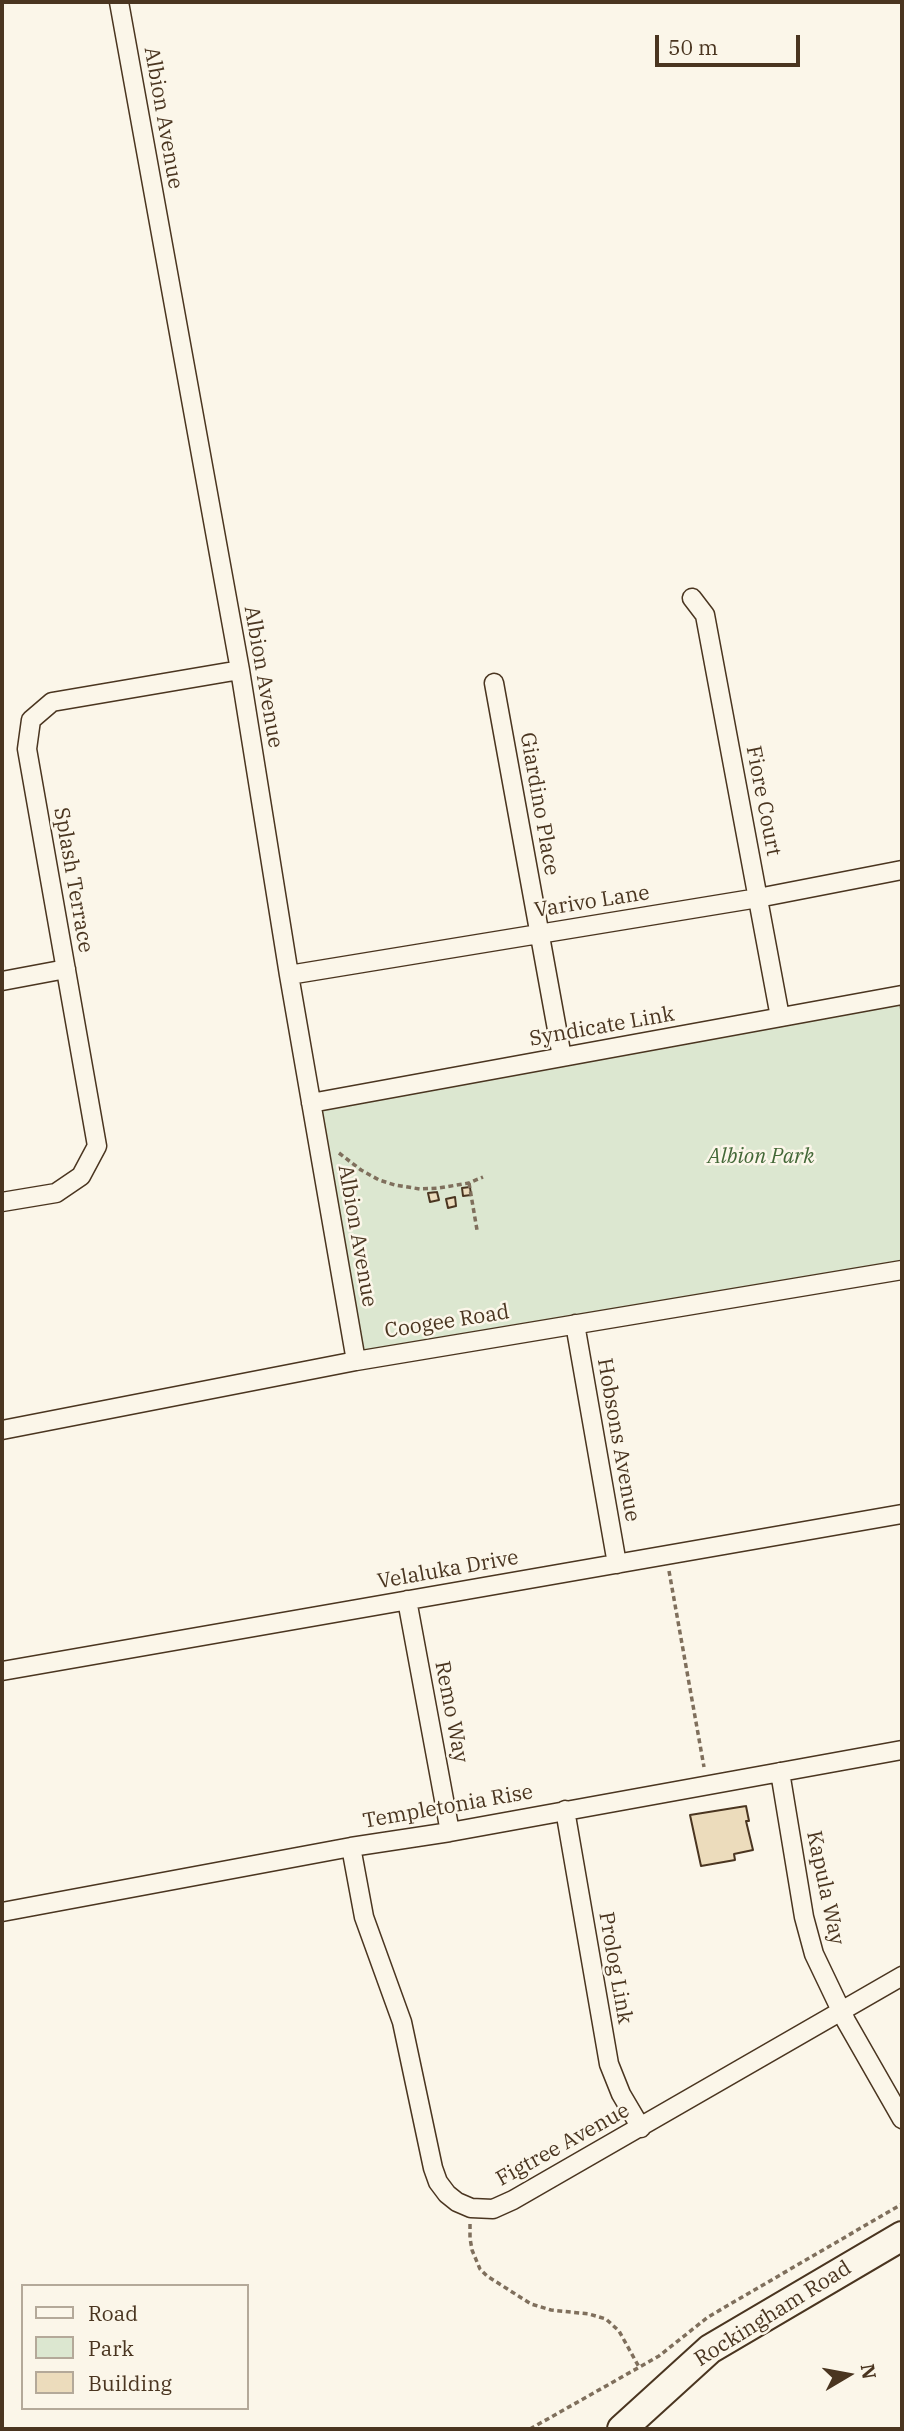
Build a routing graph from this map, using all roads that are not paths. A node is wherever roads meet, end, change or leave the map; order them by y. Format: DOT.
graph roads {
  1 [pos="119,2"];
  2 [pos="692,598"];
  3 [pos="240,670"];
  4 [pos="494,682"];
  5 [pos="902,870"];
  6 [pos="758,898"];
  7 [pos="540,934"];
  8 [pos="66,970"];
  9 [pos="289,975"];
  10 [pos="2,981"];
  11 [pos="902,995"];
  12 [pos="780,1017"];
  13 [pos="562,1057"];
  14 [pos="311,1103"];
  15 [pos="2,1202"];
  16 [pos="902,1270"];
  17 [pos="575,1324"];
  18 [pos="356,1360"];
  19 [pos="2,1430"];
  20 [pos="902,1514"];
  21 [pos="617,1564"];
  22 [pos="407,1600"];
  23 [pos="2,1671"];
  24 [pos="902,1750"];
  25 [pos="780,1772"];
  26 [pos="565,1810"];
  27 [pos="450,1832"];
  28 [pos="351,1847"];
  29 [pos="2,1912"];
  30 [pos="902,1976"];
  31 [pos="842,2011"];
  32 [pos="902,2119"];
  33 [pos="641,2128"];
  34 [pos="902,2236"];
  35 [pos="652,2403"];
  36 [pos="622,2429"];
  37 [pos="642,2429"];
  1 -- 3 [label="street, Albion Avenue"];
  2 -- 6 [label="street, Fiore Court"];
  3 -- 8 [label="street, Splash Terrace"];
  3 -- 9 [label="street, Albion Avenue"];
  4 -- 7 [label="street, Giardino Place"];
  5 -- 6 [label="street, Varivo Lane"];
  6 -- 7 [label="street, Varivo Lane"];
  6 -- 12 [label="street, Fiore Court"];
  7 -- 9 [label="street, Varivo Lane"];
  7 -- 13 [label="street, Giardino Place"];
  8 -- 10 [label="street"];
  8 -- 15 [label="street, Splash Terrace"];
  9 -- 14 [label="street, Albion Avenue"];
  11 -- 12 [label="street, Syndicate Link"];
  12 -- 13 [label="street, Syndicate Link"];
  13 -- 14 [label="street, Syndicate Link"];
  14 -- 18 [label="street, Albion Avenue"];
  16 -- 17 [label="street, Coogee Road"];
  17 -- 18 [label="street, Coogee Road"];
  17 -- 21 [label="street, Hobsons Avenue"];
  18 -- 19 [label="street, Coogee Road"];
  20 -- 21 [label="street, Velaluka Drive"];
  21 -- 22 [label="street, Velaluka Drive"];
  22 -- 23 [label="street, Velaluka Drive"];
  22 -- 27 [label="street, Remo Way"];
  24 -- 25 [label="street, Templetonia Rise"];
  25 -- 26 [label="street, Templetonia Rise"];
  25 -- 31 [label="street, Kapula Way"];
  26 -- 27 [label="street, Templetonia Rise"];
  26 -- 33 [label="street, Prolog Link"];
  27 -- 28 [label="street, Templetonia Rise"];
  28 -- 29 [label="street, Templetonia Rise"];
  28 -- 33 [label="street, Figtree Avenue"];
  30 -- 31 [label="street, Figtree Avenue"];
  31 -- 32 [label="street, Kapula Way"];
  31 -- 33 [label="street, Figtree Avenue"];
  34 -- 35 [label="main road, Rockingham Road"];
  35 -- 36 [label="main road, Rockingham Road"];
  35 -- 37 [label="main road, Rockingham Road"];
}
